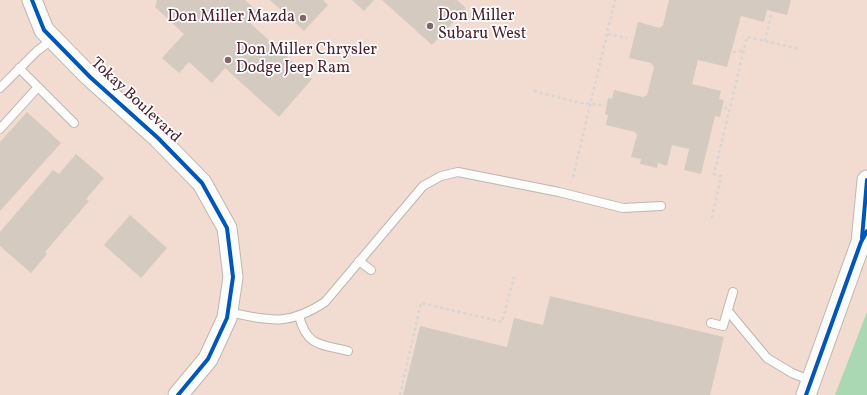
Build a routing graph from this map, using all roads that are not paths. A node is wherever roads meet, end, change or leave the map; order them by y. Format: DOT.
graph roads {
  1 [pos="32,0"];
  2 [pos="53,39"];
  3 [pos="19,68"];
  4 [pos="38,87"];
  5 [pos="0,88"];
  6 [pos="74,123"];
  7 [pos="0,129"];
  8 [pos="867,180"];
  9 [pos="661,206"];
  10 [pos="864,236"];
  11 [pos="359,261"];
  12 [pos="371,270"];
  13 [pos="733,292"];
  14 [pos="728,310"];
  15 [pos="228,312"];
  16 [pos="299,316"];
  17 [pos="711,323"];
  18 [pos="348,351"];
  19 [pos="809,388"];
  20 [pos="178,395"];
  1 -- 2 [label="street, Tokay Boulevard"];
  2 -- 3 [label="lane"];
  2 -- 15 [label="street, Tokay Boulevard"];
  3 -- 4 [label="lane"];
  3 -- 5 [label="lane"];
  4 -- 6 [label="lane"];
  4 -- 7 [label="lane"];
  8 -- 10 [label="street"];
  9 -- 11 [label="lane"];
  10 -- 19 [label="street"];
  11 -- 12 [label="lane"];
  11 -- 16 [label="lane"];
  13 -- 14 [label="lane"];
  14 -- 17 [label="lane"];
  14 -- 19 [label="lane"];
  15 -- 16 [label="lane"];
  15 -- 20 [label="street, Tokay Boulevard"];
  16 -- 18 [label="lane"];
}
